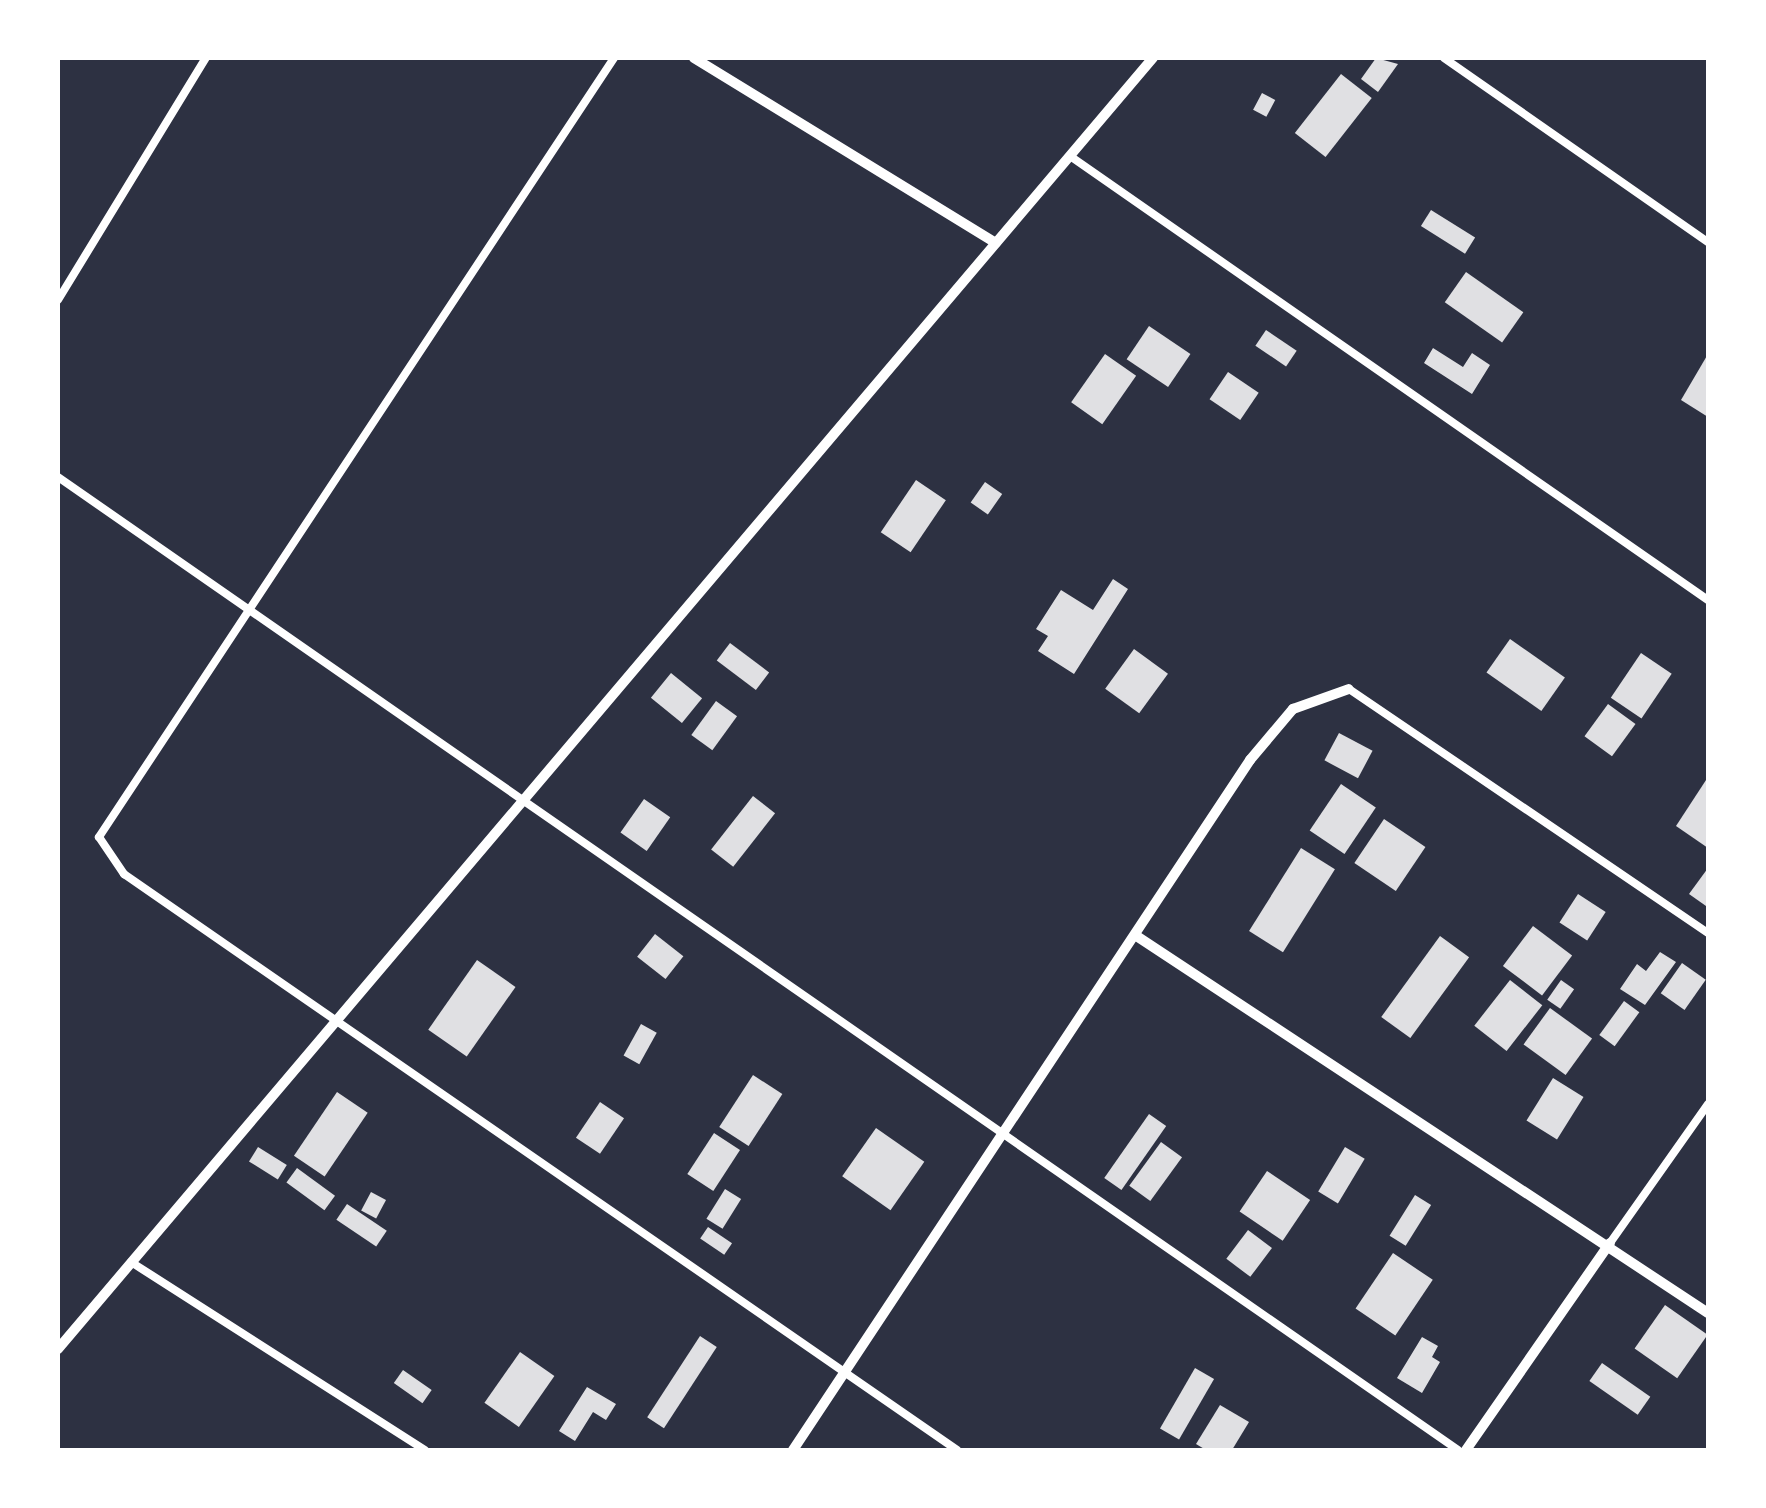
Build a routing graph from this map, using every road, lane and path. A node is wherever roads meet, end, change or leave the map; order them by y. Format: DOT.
graph roads {
  1 [pos="206,58"];
  2 [pos="614,58"];
  3 [pos="694,58"];
  4 [pos="1153,58"];
  5 [pos="1444,58"];
  6 [pos="1070,156"];
  7 [pos="1708,242"];
  8 [pos="996,243"];
  9 [pos="58,300"];
  10 [pos="58,478"];
  11 [pos="1708,600"];
  12 [pos="249,611"];
  13 [pos="1349,689"];
  14 [pos="522,802"];
  15 [pos="1708,933"];
  16 [pos="1135,935"];
  17 [pos="340,1022"];
  18 [pos="1708,1104"];
  19 [pos="1002,1134"];
  20 [pos="1610,1244"];
  21 [pos="131,1262"];
  22 [pos="1708,1314"];
  23 [pos="58,1349"];
  24 [pos="844,1373"];
  25 [pos="425,1450"];
  26 [pos="793,1450"];
  27 [pos="957,1450"];
  28 [pos="1458,1450"];
  29 [pos="1466,1450"];
  1 -- 9 [label="lane"];
  2 -- 12 [label="lane"];
  3 -- 8 [label="street"];
  4 -- 6 [label="street"];
  5 -- 7 [label="lane"];
  6 -- 8 [label="street"];
  6 -- 11 [label="lane"];
  8 -- 14 [label="street"];
  10 -- 12 [label="lane"];
  12 -- 14 [label="lane"];
  12 -- 17 [label="lane"];
  13 -- 15 [label="lane"];
  13 -- 16 [label="street"];
  14 -- 17 [label="street"];
  14 -- 19 [label="lane"];
  16 -- 19 [label="street"];
  16 -- 20 [label="street"];
  17 -- 21 [label="street"];
  17 -- 24 [label="lane"];
  18 -- 20 [label="lane"];
  19 -- 24 [label="street"];
  19 -- 28 [label="lane"];
  20 -- 22 [label="street"];
  20 -- 29 [label="street"];
  21 -- 23 [label="street"];
  21 -- 25 [label="lane"];
  24 -- 26 [label="street"];
  24 -- 27 [label="lane"];
}
